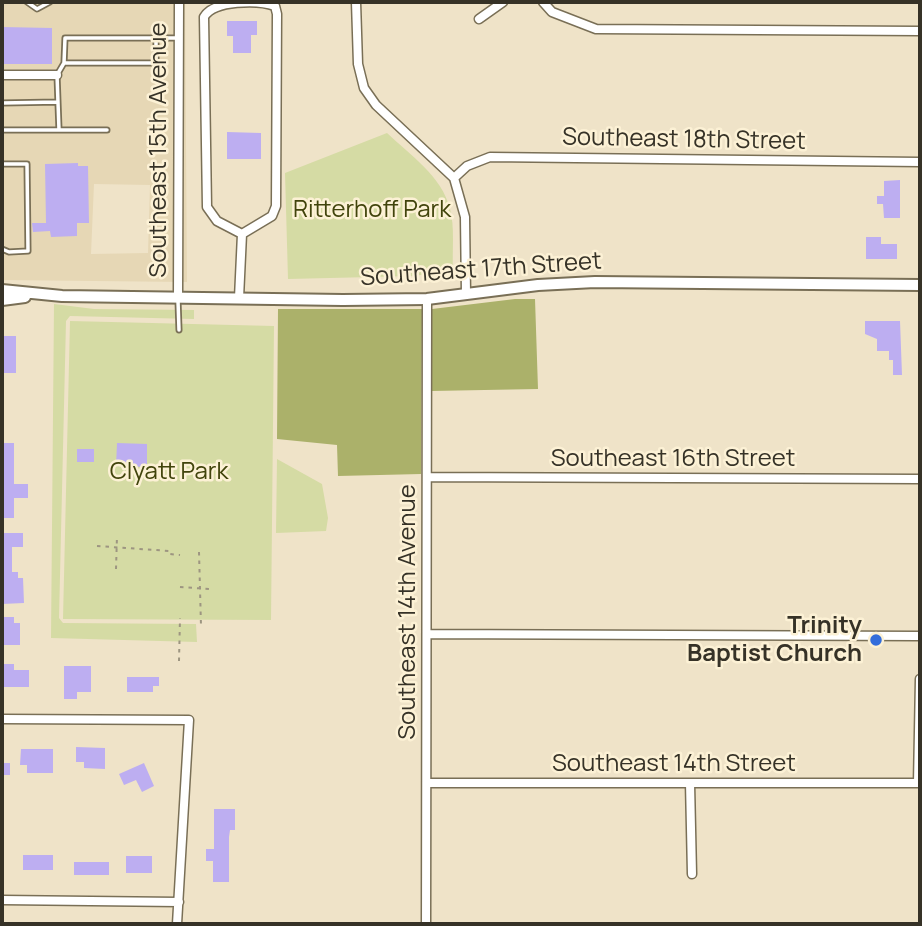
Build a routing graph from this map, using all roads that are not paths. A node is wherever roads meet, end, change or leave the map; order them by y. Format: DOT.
graph roads {
  1 [pos="27,2"];
  2 [pos="50,2"];
  3 [pos="178,2"];
  4 [pos="246,2"];
  5 [pos="356,2"];
  6 [pos="503,2"];
  7 [pos="543,2"];
  8 [pos="479,19"];
  9 [pos="920,31"];
  10 [pos="156,38"];
  11 [pos="178,38"];
  12 [pos="64,63"];
  13 [pos="2,75"];
  14 [pos="57,75"];
  15 [pos="58,102"];
  16 [pos="2,103"];
  17 [pos="2,130"];
  18 [pos="59,130"];
  19 [pos="107,130"];
  20 [pos="920,162"];
  21 [pos="2,164"];
  22 [pos="454,178"];
  23 [pos="242,234"];
  24 [pos="2,249"];
  25 [pos="920,285"];
  26 [pos="2,290"];
  27 [pos="466,294"];
  28 [pos="45,295"];
  29 [pos="178,298"];
  30 [pos="239,298"];
  31 [pos="2,299"];
  32 [pos="427,299"];
  33 [pos="179,330"];
  34 [pos="426,478"];
  35 [pos="920,479"];
  36 [pos="427,634"];
  37 [pos="920,636"];
  38 [pos="920,679"];
  39 [pos="2,719"];
  40 [pos="428,783"];
  41 [pos="690,783"];
  42 [pos="919,783"];
  43 [pos="691,874"];
  44 [pos="2,900"];
  45 [pos="179,902"];
  46 [pos="177,924"];
  47 [pos="426,924"];
  1 -- 2 [label="lane"];
  3 -- 11 [label="street, Southeast 15th Avenue"];
  4 -- 23 [label="street"];
  4 -- 23 [label="street"];
  5 -- 22 [label="street"];
  6 -- 8 [label="street"];
  7 -- 9 [label="street"];
  10 -- 11 [label="lane"];
  10 -- 12 [label="lane"];
  10 -- 12 [label="lane"];
  11 -- 29 [label="street, Southeast 15th Avenue"];
  12 -- 14 [label="lane"];
  13 -- 14 [label="street"];
  14 -- 15 [label="lane"];
  15 -- 16 [label="lane"];
  15 -- 18 [label="lane"];
  17 -- 18 [label="lane"];
  18 -- 19 [label="lane"];
  20 -- 22 [label="street, Southeast 18th Street"];
  21 -- 24 [label="lane"];
  22 -- 27 [label="street"];
  23 -- 30 [label="street"];
  25 -- 27 [label="main road, Southeast 17th Street"];
  26 -- 28 [label="main road, Southeast 17th Street"];
  27 -- 32 [label="main road, Southeast 17th Street"];
  28 -- 29 [label="main road, Southeast 17th Street"];
  28 -- 31 [label="main road, Southeast 17th Street"];
  29 -- 30 [label="main road, Southeast 17th Street"];
  29 -- 33 [label="lane"];
  30 -- 32 [label="main road, Southeast 17th Street"];
  32 -- 34 [label="street, Southeast 14th Avenue"];
  34 -- 35 [label="street, Southeast 16th Street"];
  34 -- 36 [label="street, Southeast 14th Avenue"];
  36 -- 37 [label="street"];
  36 -- 40 [label="street, Southeast 14th Avenue"];
  38 -- 42 [label="street"];
  39 -- 45 [label="street"];
  40 -- 41 [label="street, Southeast 14th Street"];
  40 -- 47 [label="street, Southeast 14th Avenue"];
  41 -- 42 [label="street, Southeast 14th Street"];
  41 -- 43 [label="street"];
  44 -- 45 [label="street"];
  45 -- 46 [label="street"];
}
